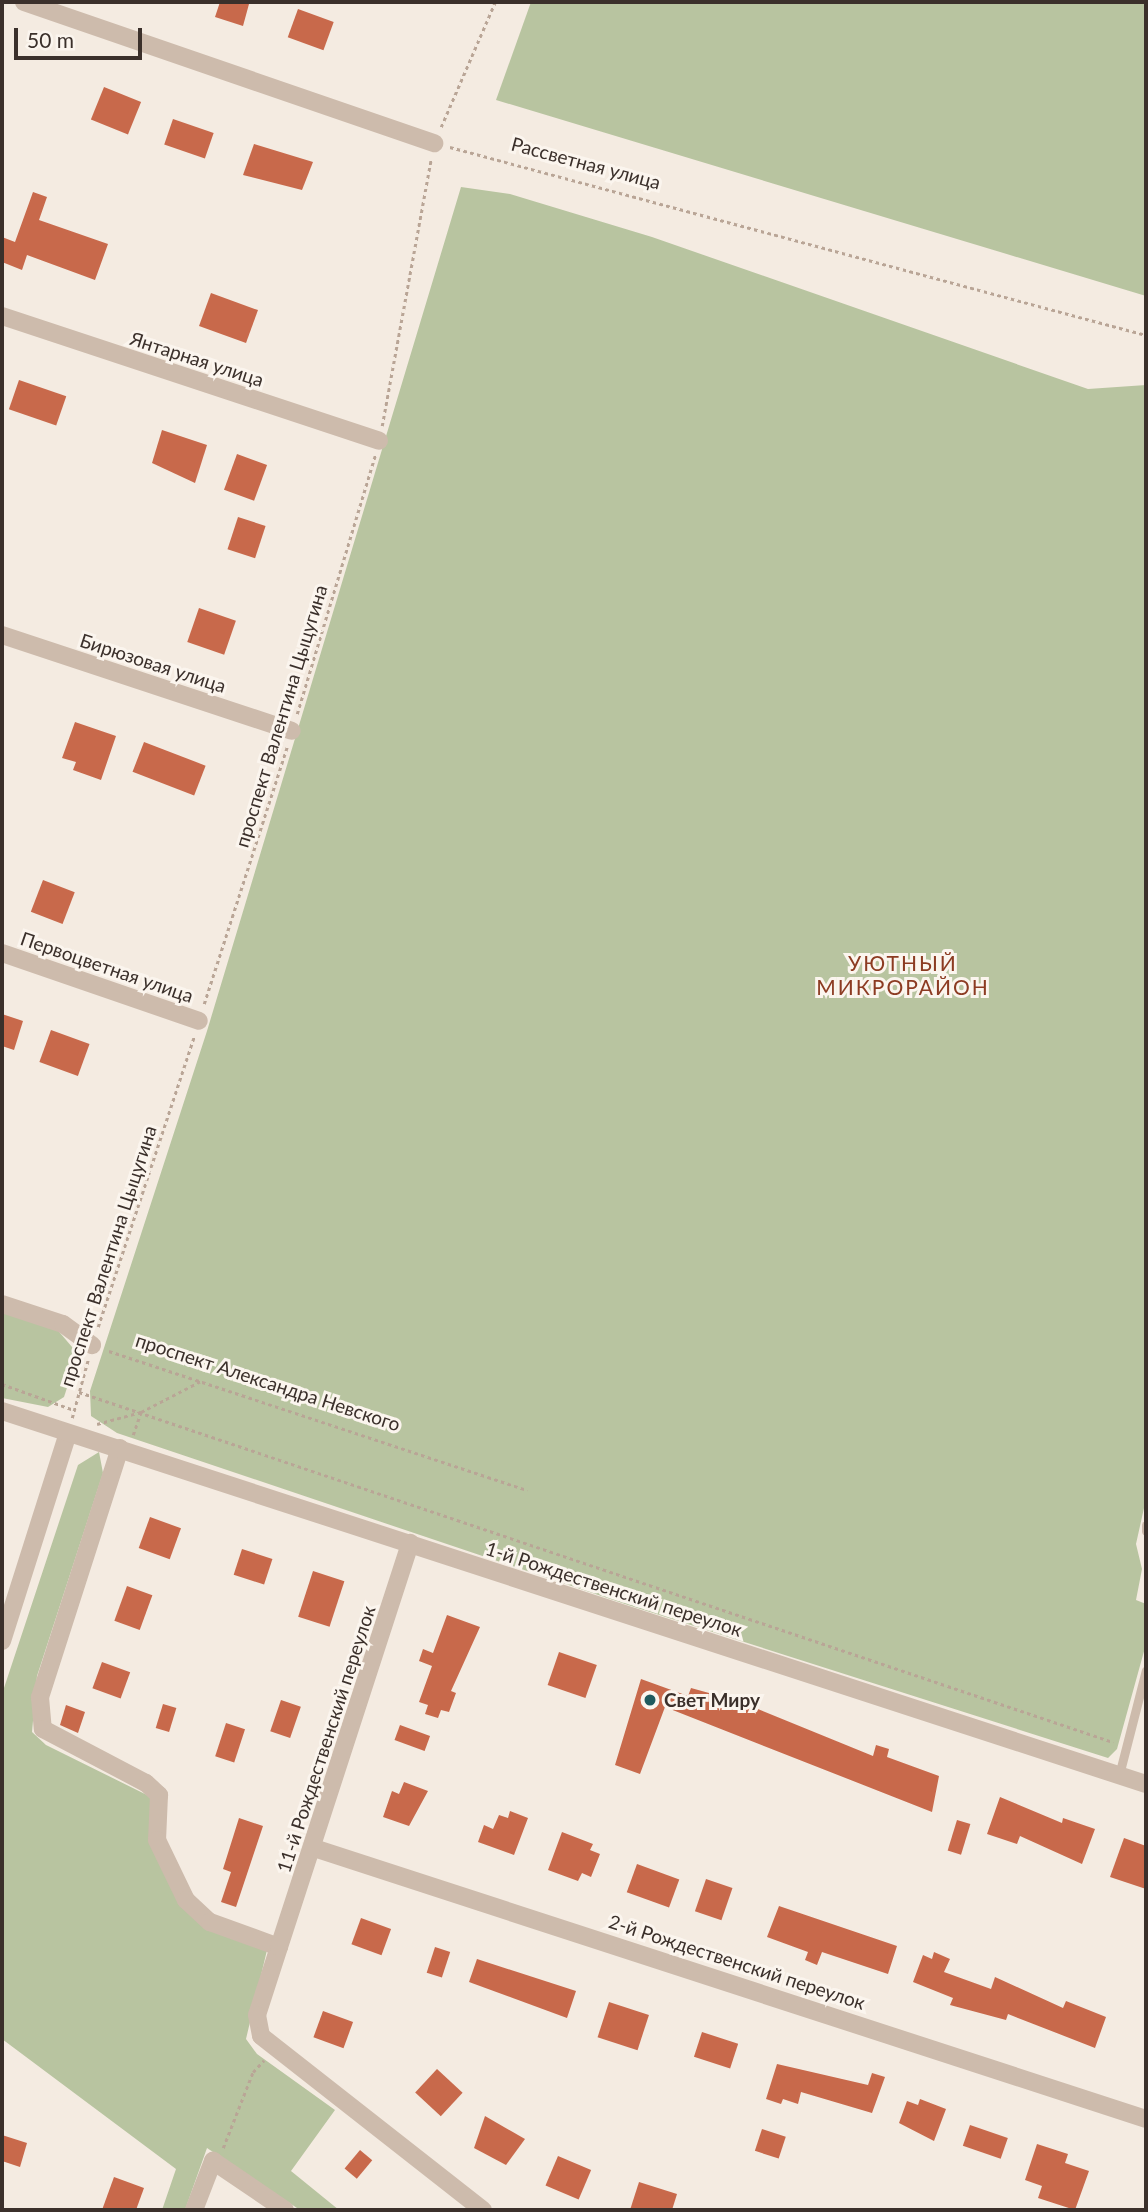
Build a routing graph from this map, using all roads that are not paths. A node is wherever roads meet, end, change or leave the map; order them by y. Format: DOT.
graph roads {
  1 [pos="24,2"];
  2 [pos="434,143"];
  3 [pos="2,316"];
  4 [pos="379,442"];
  5 [pos="2,635"];
  6 [pos="292,731"];
  7 [pos="2,953"];
  8 [pos="199,1021"];
  9 [pos="2,1304"];
  10 [pos="92,1345"];
  11 [pos="2,1411"];
  12 [pos="68,1433"];
  13 [pos="120,1448"];
  14 [pos="1146,1525"];
  15 [pos="1146,1531"];
  16 [pos="410,1543"];
  17 [pos="2,1641"];
  18 [pos="1146,1670"];
  19 [pos="1119,1776"];
  20 [pos="1146,1784"];
  21 [pos="314,1847"];
  22 [pos="279,1947"];
  23 [pos="1146,2119"];
  24 [pos="194,2210"];
  25 [pos="285,2210"];
  26 [pos="483,2210"];
  1 -- 2 [label="street"];
  3 -- 4 [label="street, Янтарная улица"];
  5 -- 6 [label="street, Бирюзовая улица"];
  7 -- 8 [label="street, Первоцветная улица"];
  9 -- 10 [label="street"];
  11 -- 12 [label="street, 1-й Рождественский переулок"];
  12 -- 13 [label="street, 1-й Рождественский переулок"];
  12 -- 17 [label="street"];
  13 -- 16 [label="street, 1-й Рождественский переулок"];
  13 -- 22 [label="street"];
  14 -- 15 [label="lane"];
  16 -- 19 [label="street, 1-й Рождественский переулок"];
  16 -- 21 [label="street, 11-й Рождественский переулок"];
  18 -- 19 [label="lane"];
  19 -- 20 [label="street, 1-й Рождественский переулок"];
  21 -- 22 [label="street, 11-й Рождественский переулок"];
  21 -- 23 [label="street, 2-й Рождественский переулок"];
  22 -- 26 [label="street, 11-й Рождественский переулок"];
  24 -- 25 [label="street"];
}
